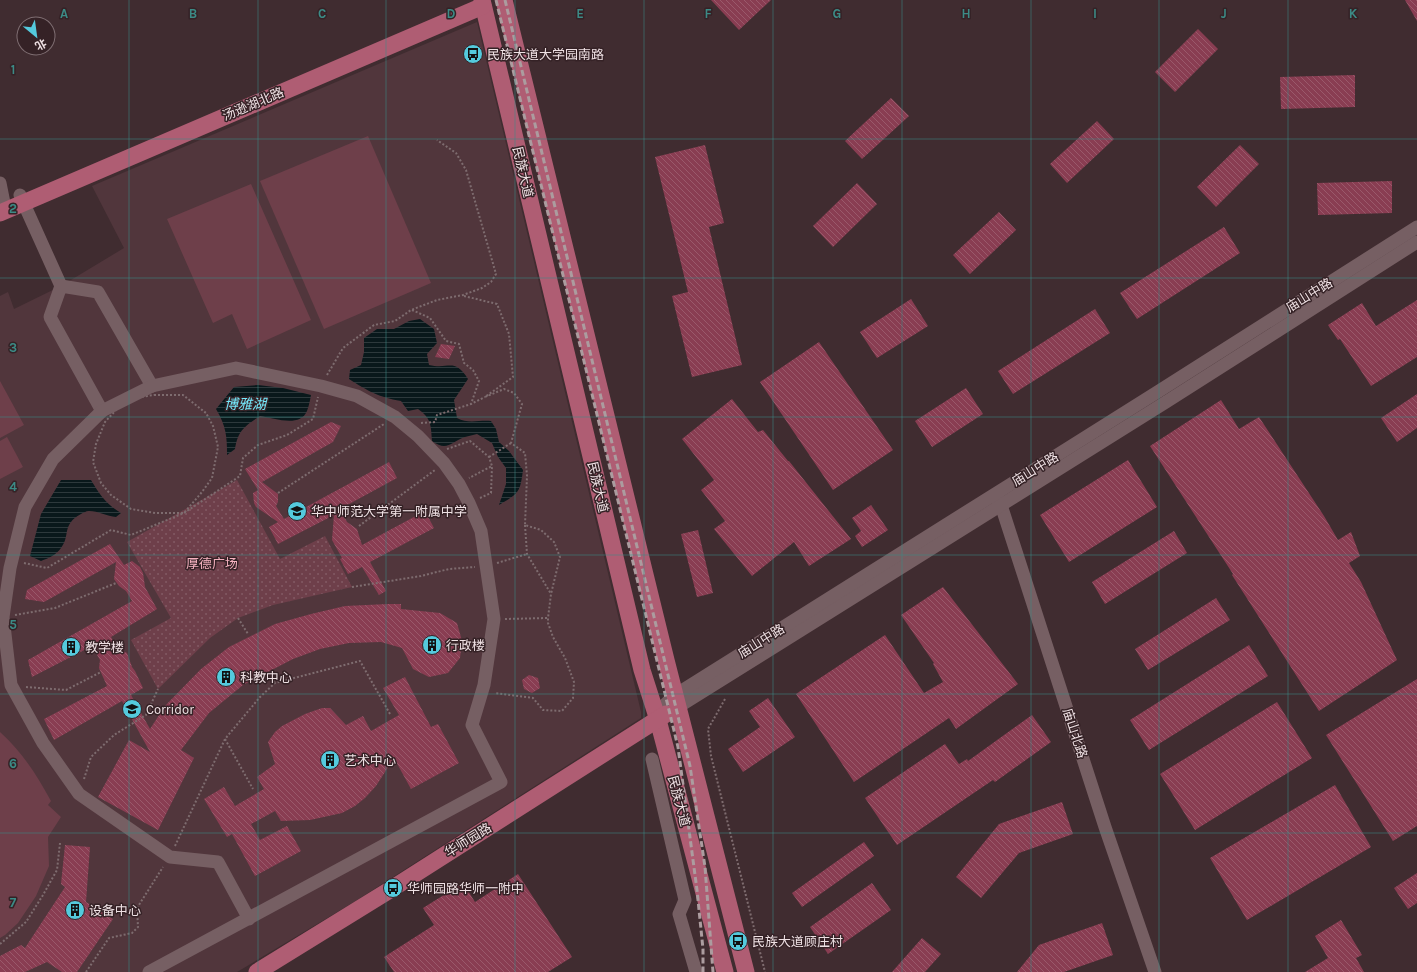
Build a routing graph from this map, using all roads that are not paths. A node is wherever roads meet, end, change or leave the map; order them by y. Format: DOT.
graph roads {
  1 [pos="505,1"];
  2 [pos="478,2"];
  3 [pos="0,184"];
  4 [pos="21,199"];
  5 [pos="3,207"];
  6 [pos="1417,227"];
  7 [pos="1417,242"];
  8 [pos="61,286"];
  9 [pos="152,386"];
  10 [pos="102,411"];
  11 [pos="998,499"];
  12 [pos="677,701"];
  13 [pos="657,716"];
  14 [pos="652,759"];
  15 [pos="249,919"];
  16 [pos="149,972"];
  17 [pos="257,972"];
  18 [pos="696,972"];
  19 [pos="725,972"];
  20 [pos="746,972"];
  21 [pos="1155,972"];
  1 -- 2 [label="street, 汤逊湖北路"];
  1 -- 12 [label="main road, 民族大道"];
  2 -- 4 [label="main road, 汤逊湖北路"];
  2 -- 13 [label="main road, 民族大道"];
  3 -- 5 [label="street"];
  4 -- 5 [label="main road, 汤逊湖北路"];
  4 -- 8 [label="street"];
  6 -- 11 [label="street, 庙山中路"];
  7 -- 11 [label="street, 庙山中路"];
  8 -- 9 [label="street"];
  8 -- 10 [label="street"];
  9 -- 10 [label="street"];
  9 -- 15 [label="street"];
  10 -- 15 [label="street"];
  11 -- 12 [label="street, 庙山中路"];
  11 -- 21 [label="street, 庙山北路"];
  12 -- 13 [label="main road, 华师园路"];
  12 -- 20 [label="main road, 民族大道"];
  13 -- 17 [label="main road, 华师园路"];
  13 -- 19 [label="main road, 民族大道"];
  14 -- 18 [label="street"];
  15 -- 16 [label="street"];
}
